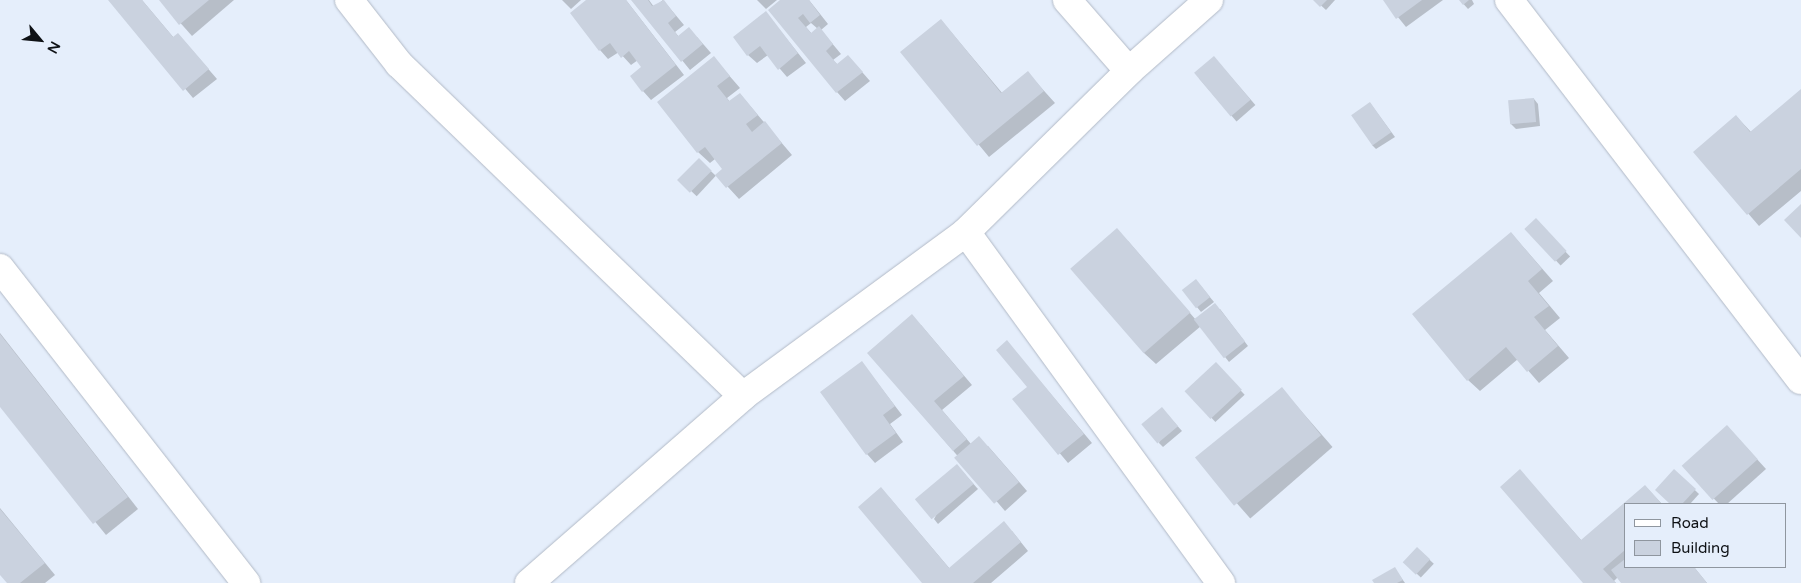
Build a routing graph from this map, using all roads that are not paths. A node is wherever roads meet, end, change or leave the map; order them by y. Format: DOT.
graph roads {
  1 [pos="349,0"];
  2 [pos="1067,0"];
  3 [pos="1209,0"];
  4 [pos="1509,0"];
  5 [pos="1129,71"];
  6 [pos="966,232"];
  7 [pos="0,268"];
  8 [pos="1801,380"];
  9 [pos="743,396"];
  10 [pos="246,583"];
  11 [pos="529,583"];
  12 [pos="1221,583"];
  1 -- 9 [label="street"];
  2 -- 5 [label="street"];
  3 -- 5 [label="street"];
  4 -- 8 [label="street"];
  5 -- 6 [label="street"];
  6 -- 9 [label="street"];
  6 -- 12 [label="street"];
  7 -- 10 [label="street"];
  9 -- 11 [label="street"];
}
